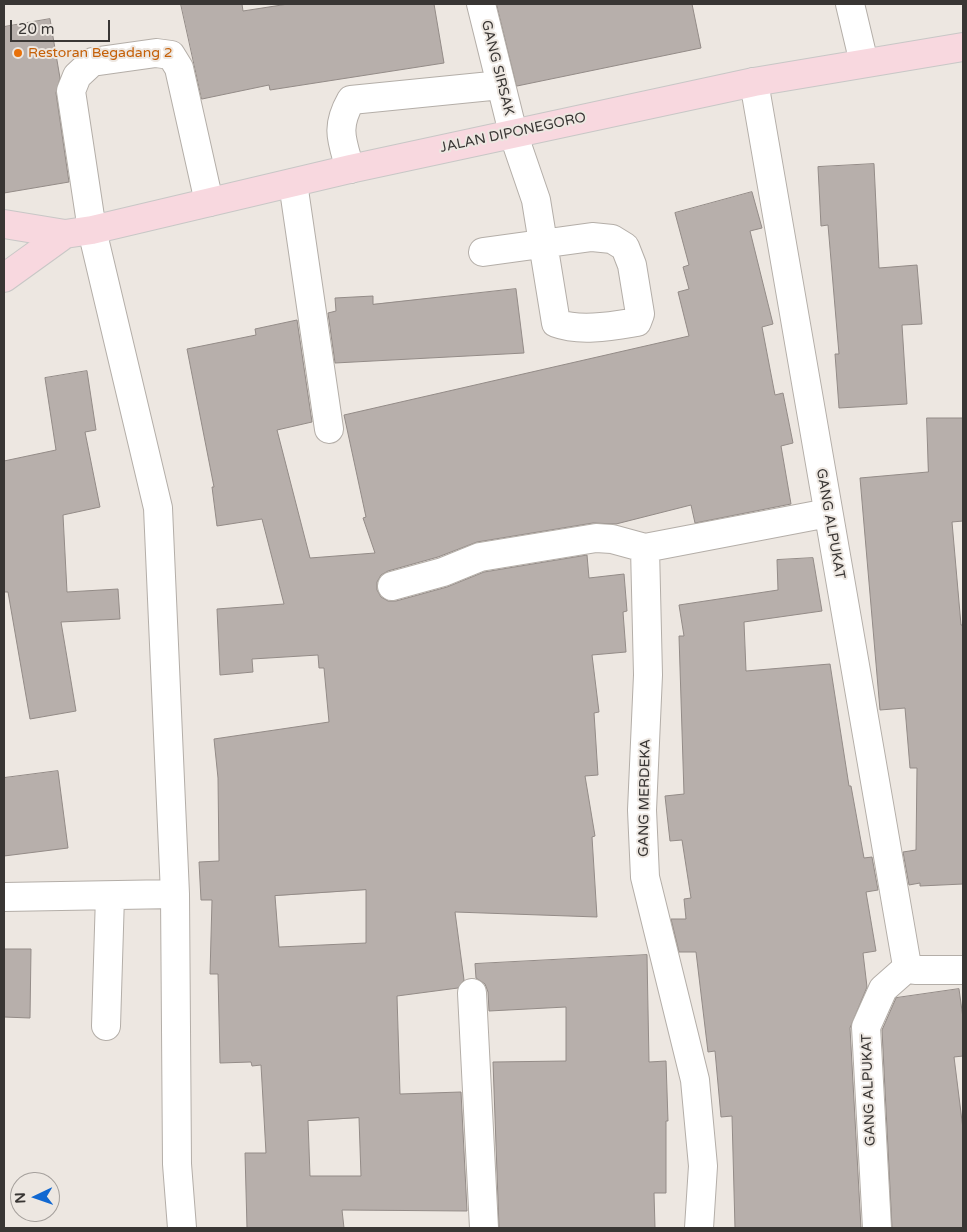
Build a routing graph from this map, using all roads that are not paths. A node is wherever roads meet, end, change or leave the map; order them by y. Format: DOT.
graph roads {
  1 [pos="480,4"];
  2 [pos="850,4"];
  3 [pos="963,47"];
  4 [pos="864,63"];
  5 [pos="754,82"];
  6 [pos="501,85"];
  7 [pos="513,133"];
  8 [pos="350,169"];
  9 [pos="293,183"];
  10 [pos="209,202"];
  11 [pos="4,224"];
  12 [pos="92,230"];
  13 [pos="65,234"];
  14 [pos="483,252"];
  15 [pos="4,278"];
  16 [pos="328,430"];
  17 [pos="828,512"];
  18 [pos="644,548"];
  19 [pos="392,586"];
  20 [pos="175,894"];
  21 [pos="4,896"];
  22 [pos="110,896"];
  23 [pos="908,966"];
  24 [pos="963,970"];
  25 [pos="472,993"];
  26 [pos="106,1026"];
  27 [pos="182,1228"];
  28 [pos="484,1228"];
  29 [pos="698,1228"];
  30 [pos="877,1228"];
  1 -- 6 [label="street, GANG SIRSAK"];
  2 -- 4 [label="street"];
  3 -- 4 [label="main road, JALAN DIPONEGORO"];
  4 -- 5 [label="main road, JALAN DIPONEGORO"];
  5 -- 7 [label="main road, JALAN DIPONEGORO"];
  5 -- 17 [label="street, GANG ALPUKAT"];
  6 -- 7 [label="street, GANG SIRSAK"];
  6 -- 8 [label="street"];
  7 -- 8 [label="main road, JALAN DIPONEGORO"];
  7 -- 14 [label="street, GANG SIRSAK"];
  8 -- 9 [label="main road, JALAN DIPONEGORO"];
  9 -- 10 [label="main road, JALAN DIPONEGORO"];
  9 -- 16 [label="street"];
  10 -- 12 [label="main road, JALAN DIPONEGORO"];
  10 -- 12 [label="street"];
  11 -- 13 [label="main road, JALAN DIPONEGORO"];
  12 -- 13 [label="main road, JALAN DIPONEGORO"];
  12 -- 20 [label="street"];
  13 -- 15 [label="main road, JALAN DIPONEGORO"];
  17 -- 18 [label="street"];
  17 -- 23 [label="street, GANG ALPUKAT"];
  18 -- 19 [label="street"];
  18 -- 29 [label="street, GANG MERDEKA"];
  20 -- 22 [label="street"];
  20 -- 27 [label="street"];
  21 -- 22 [label="street"];
  22 -- 26 [label="street"];
  23 -- 24 [label="street"];
  23 -- 30 [label="street, GANG ALPUKAT"];
  25 -- 28 [label="street"];
}
